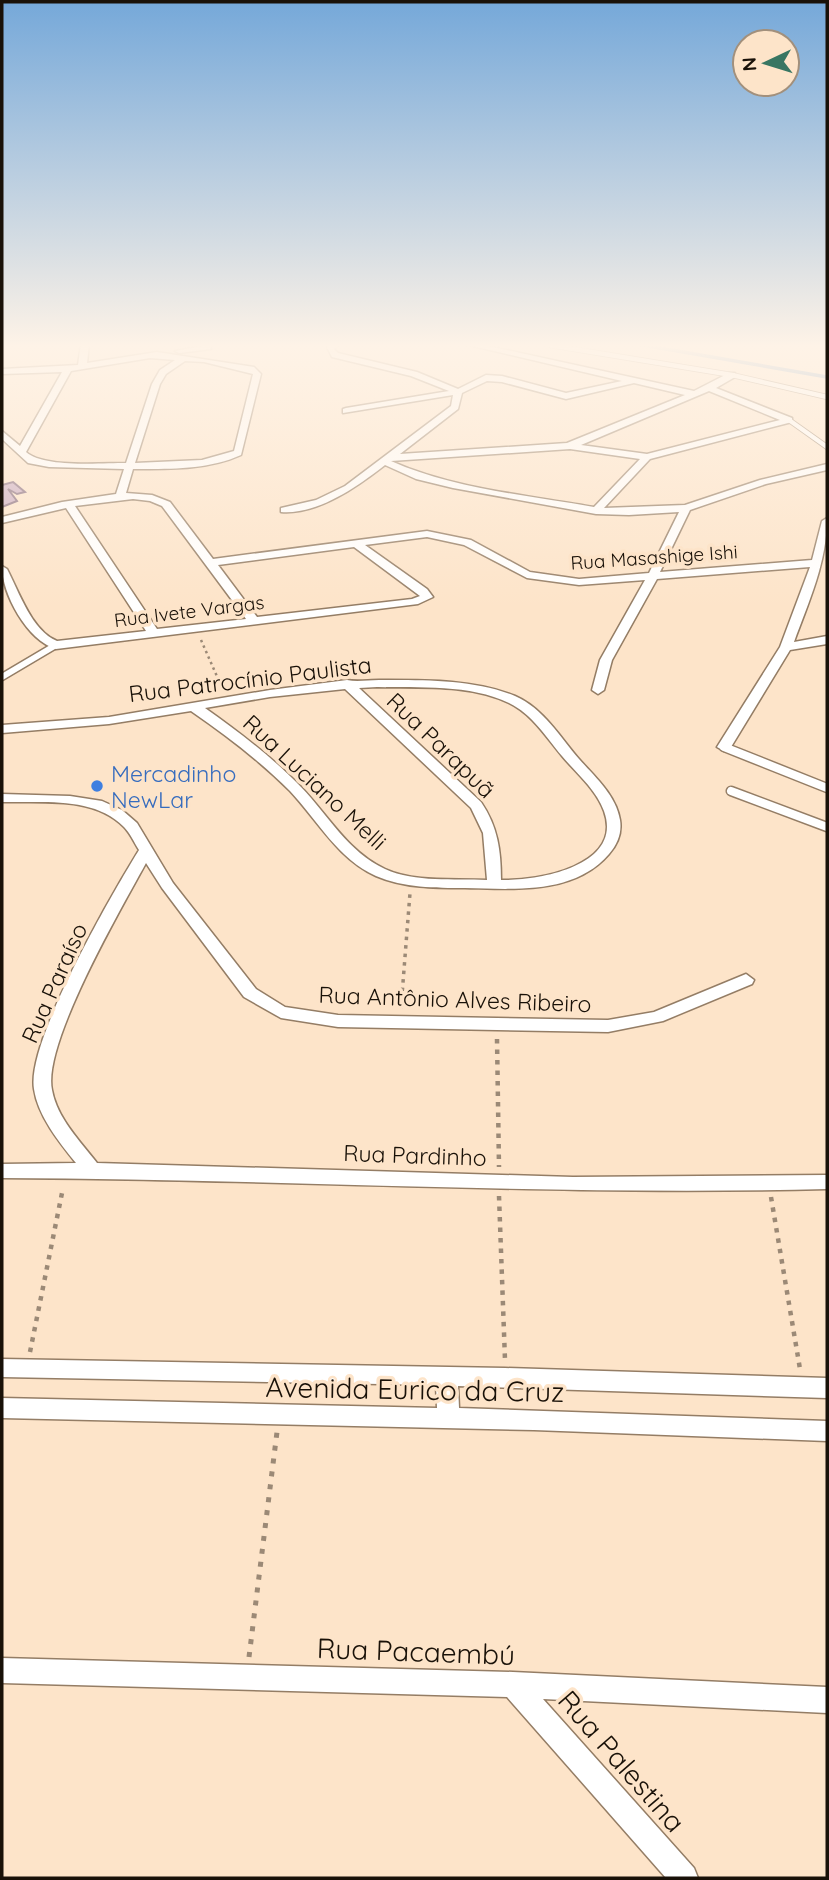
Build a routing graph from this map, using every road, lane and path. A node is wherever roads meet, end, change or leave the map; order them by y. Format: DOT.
graph roads {
  1 [pos="2,432"];
  2 [pos="34,432"];
  3 [pos="141,432"];
  4 [pos="243,432"];
  5 [pos="425,432"];
  6 [pos="603,432"];
  7 [pos="744,432"];
  8 [pos="806,432"];
  9 [pos="569,446"];
  10 [pos="827,447"];
  11 [pos="21,453"];
  12 [pos="648,457"];
  13 [pos="389,459"];
  14 [pos="130,465"];
  15 [pos="827,467"];
  16 [pos="120,496"];
  17 [pos="70,506"];
  18 [pos="686,508"];
  19 [pos="285,510"];
  20 [pos="596,511"];
  21 [pos="2,520"];
  22 [pos="827,521"];
  23 [pos="355,543"];
  24 [pos="211,562"];
  25 [pos="817,563"];
  26 [pos="2,569"];
  27 [pos="654,574"];
  28 [pos="254,621"];
  29 [pos="196,628"];
  30 [pos="153,633"];
  31 [pos="827,640"];
  32 [pos="56,645"];
  33 [pos="786,647"];
  34 [pos="2,677"];
  35 [pos="348,684"];
  36 [pos="598,690"];
  37 [pos="228,701"];
  38 [pos="193,706"];
  39 [pos="9,729"];
  40 [pos="2,744"];
  41 [pos="724,747"];
  42 [pos="827,788"];
  43 [pos="731,791"];
  44 [pos="2,799"];
  45 [pos="827,827"];
  46 [pos="145,852"];
  47 [pos="411,881"];
  48 [pos="494,885"];
  49 [pos="746,980"];
  50 [pos="400,1022"];
  51 [pos="497,1026"];
  52 [pos="92,1170"];
  53 [pos="2,1171"];
  54 [pos="67,1171"];
  55 [pos="499,1182"];
  56 [pos="827,1182"];
  57 [pos="769,1184"];
  58 [pos="2,1368"];
  59 [pos="27,1368"];
  60 [pos="447,1377"];
  61 [pos="505,1377"];
  62 [pos="803,1388"];
  63 [pos="827,1388"];
  64 [pos="2,1408"];
  65 [pos="279,1416"];
  66 [pos="448,1420"];
  67 [pos="827,1430"];
  68 [pos="2,1670"];
  69 [pos="247,1677"];
  70 [pos="513,1685"];
  71 [pos="827,1700"];
  72 [pos="684,1878"];
  1 -- 11 [label="street"];
  2 -- 11 [label="street"];
  3 -- 14 [label="street"];
  4 -- 14 [label="street"];
  5 -- 13 [label="street"];
  6 -- 9 [label="street"];
  7 -- 12 [label="street"];
  8 -- 10 [label="lane"];
  9 -- 12 [label="street"];
  9 -- 13 [label="street"];
  11 -- 14 [label="street"];
  12 -- 20 [label="street"];
  13 -- 19 [label="street"];
  13 -- 20 [label="street"];
  14 -- 16 [label="street"];
  15 -- 18 [label="street"];
  16 -- 17 [label="street"];
  16 -- 24 [label="street"];
  17 -- 21 [label="street"];
  17 -- 30 [label="street"];
  18 -- 20 [label="street"];
  18 -- 27 [label="street"];
  22 -- 25 [label="street"];
  23 -- 24 [label="street, Rua Masashige Ishi"];
  23 -- 27 [label="street, Rua Masashige Ishi"];
  23 -- 28 [label="street, Rua Ivete Vargas"];
  24 -- 28 [label="street"];
  25 -- 27 [label="street, Rua Masashige Ishi"];
  25 -- 33 [label="street"];
  26 -- 32 [label="street"];
  27 -- 36 [label="street"];
  28 -- 29 [label="street, Rua Ivete Vargas"];
  29 -- 30 [label="street, Rua Ivete Vargas"];
  29 -- 37 [label="path"];
  30 -- 32 [label="street, Rua Ivete Vargas"];
  31 -- 33 [label="street"];
  32 -- 34 [label="lane"];
  33 -- 41 [label="street"];
  35 -- 37 [label="street, Rua Patrocínio Paulista"];
  35 -- 48 [label="street, Rua Parapuã"];
  35 -- 48 [label="street, Rua Patrocínio Paulista"];
  37 -- 38 [label="street, Rua Patrocínio Paulista"];
  38 -- 39 [label="street, Rua Patrocínio Paulista"];
  38 -- 47 [label="street, Rua Luciano Melli"];
  39 -- 40 [label="street"];
  41 -- 42 [label="lane"];
  43 -- 45 [label="lane"];
  44 -- 46 [label="street, Rua Antônio Alves Ribeiro"];
  46 -- 50 [label="street, Rua Antônio Alves Ribeiro"];
  46 -- 52 [label="street, Rua Paraíso"];
  47 -- 48 [label="street, Rua Luciano Melli"];
  47 -- 50 [label="path"];
  49 -- 51 [label="street, Rua Antônio Alves Ribeiro"];
  50 -- 51 [label="street, Rua Antônio Alves Ribeiro"];
  51 -- 55 [label="path"];
  52 -- 54 [label="street, Rua Pardinho"];
  52 -- 55 [label="street, Rua Pardinho"];
  53 -- 54 [label="street, Rua Pardinho"];
  54 -- 59 [label="path"];
  55 -- 57 [label="street, Rua Pardinho"];
  55 -- 61 [label="path"];
  56 -- 57 [label="street, Rua Pardinho"];
  57 -- 62 [label="path"];
  58 -- 59 [label="street, Avenida Eurico da Cruz"];
  59 -- 60 [label="street, Avenida Eurico da Cruz"];
  60 -- 61 [label="street, Avenida Eurico da Cruz"];
  60 -- 66 [label="street"];
  61 -- 62 [label="street, Avenida Eurico da Cruz"];
  62 -- 63 [label="street, Avenida Eurico da Cruz"];
  64 -- 65 [label="street, Avenida Eurico da Cruz"];
  65 -- 66 [label="street, Avenida Eurico da Cruz"];
  65 -- 69 [label="path"];
  66 -- 67 [label="street, Avenida Eurico da Cruz"];
  68 -- 69 [label="street, Rua Pacaembú"];
  69 -- 70 [label="street, Rua Pacaembú"];
  70 -- 71 [label="street, Rua Pacaembú"];
  70 -- 72 [label="street, Rua Palestina"];
}
